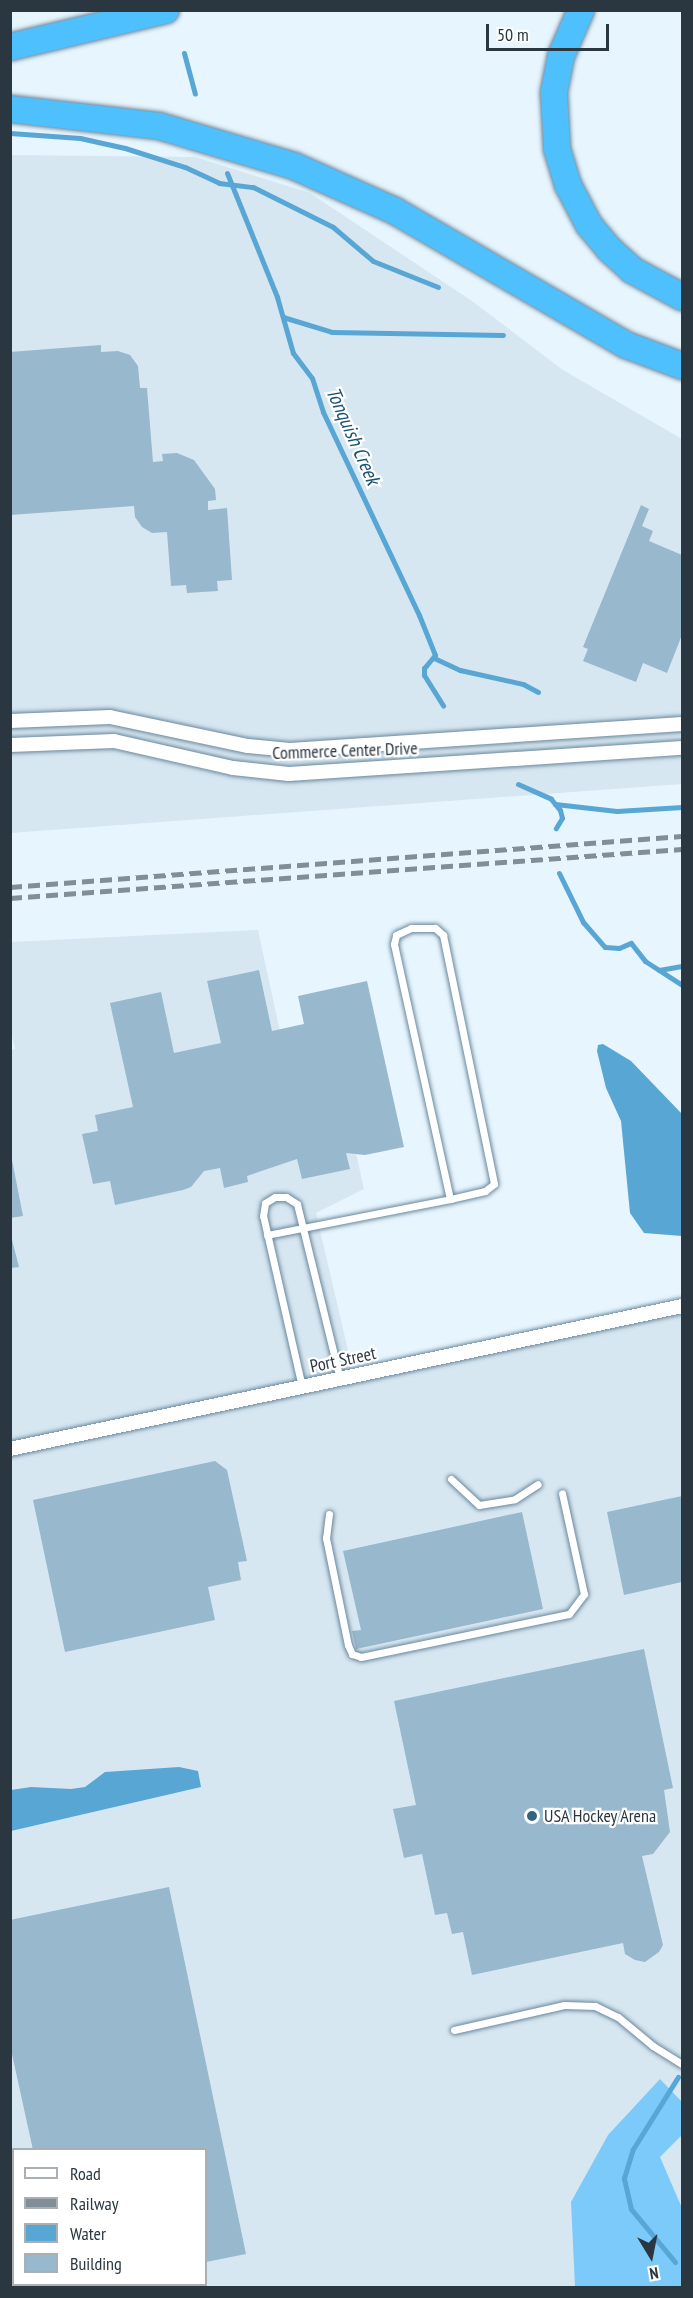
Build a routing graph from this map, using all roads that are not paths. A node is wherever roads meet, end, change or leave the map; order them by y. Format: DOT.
graph roads {
  1 [pos="166,10"];
  2 [pos="581,10"];
  3 [pos="10,47"];
  4 [pos="10,109"];
  5 [pos="682,297"];
  6 [pos="682,366"];
  7 [pos="10,721"];
  8 [pos="682,724"];
  9 [pos="534,736"];
  10 [pos="10,745"];
  11 [pos="682,748"];
  12 [pos="535,760"];
  13 [pos="450,1198"];
  14 [pos="302,1228"];
  15 [pos="267,1235"];
  16 [pos="682,1306"];
  17 [pos="340,1379"];
  18 [pos="302,1387"];
  19 [pos="10,1449"];
  20 [pos="451,1479"];
  21 [pos="538,1484"];
  22 [pos="562,1492"];
  23 [pos="329,1514"];
  24 [pos="454,2030"];
  25 [pos="682,2064"];
  1 -- 3 [label="highway"];
  2 -- 5 [label="highway"];
  4 -- 6 [label="highway"];
  7 -- 9 [label="street, Commerce Center Drive"];
  8 -- 9 [label="street, Commerce Center Drive"];
  9 -- 12 [label="street"];
  10 -- 12 [label="street, Commerce Center Drive"];
  11 -- 12 [label="street, Commerce Center Drive"];
  13 -- 13 [label="lane"];
  13 -- 14 [label="lane"];
  14 -- 15 [label="lane"];
  14 -- 15 [label="lane"];
  14 -- 17 [label="lane"];
  15 -- 18 [label="lane"];
  16 -- 17 [label="street, Port Street"];
  17 -- 18 [label="street, Port Street"];
  18 -- 19 [label="street, Port Street"];
  20 -- 21 [label="lane"];
  22 -- 23 [label="lane"];
  24 -- 25 [label="lane"];
}
